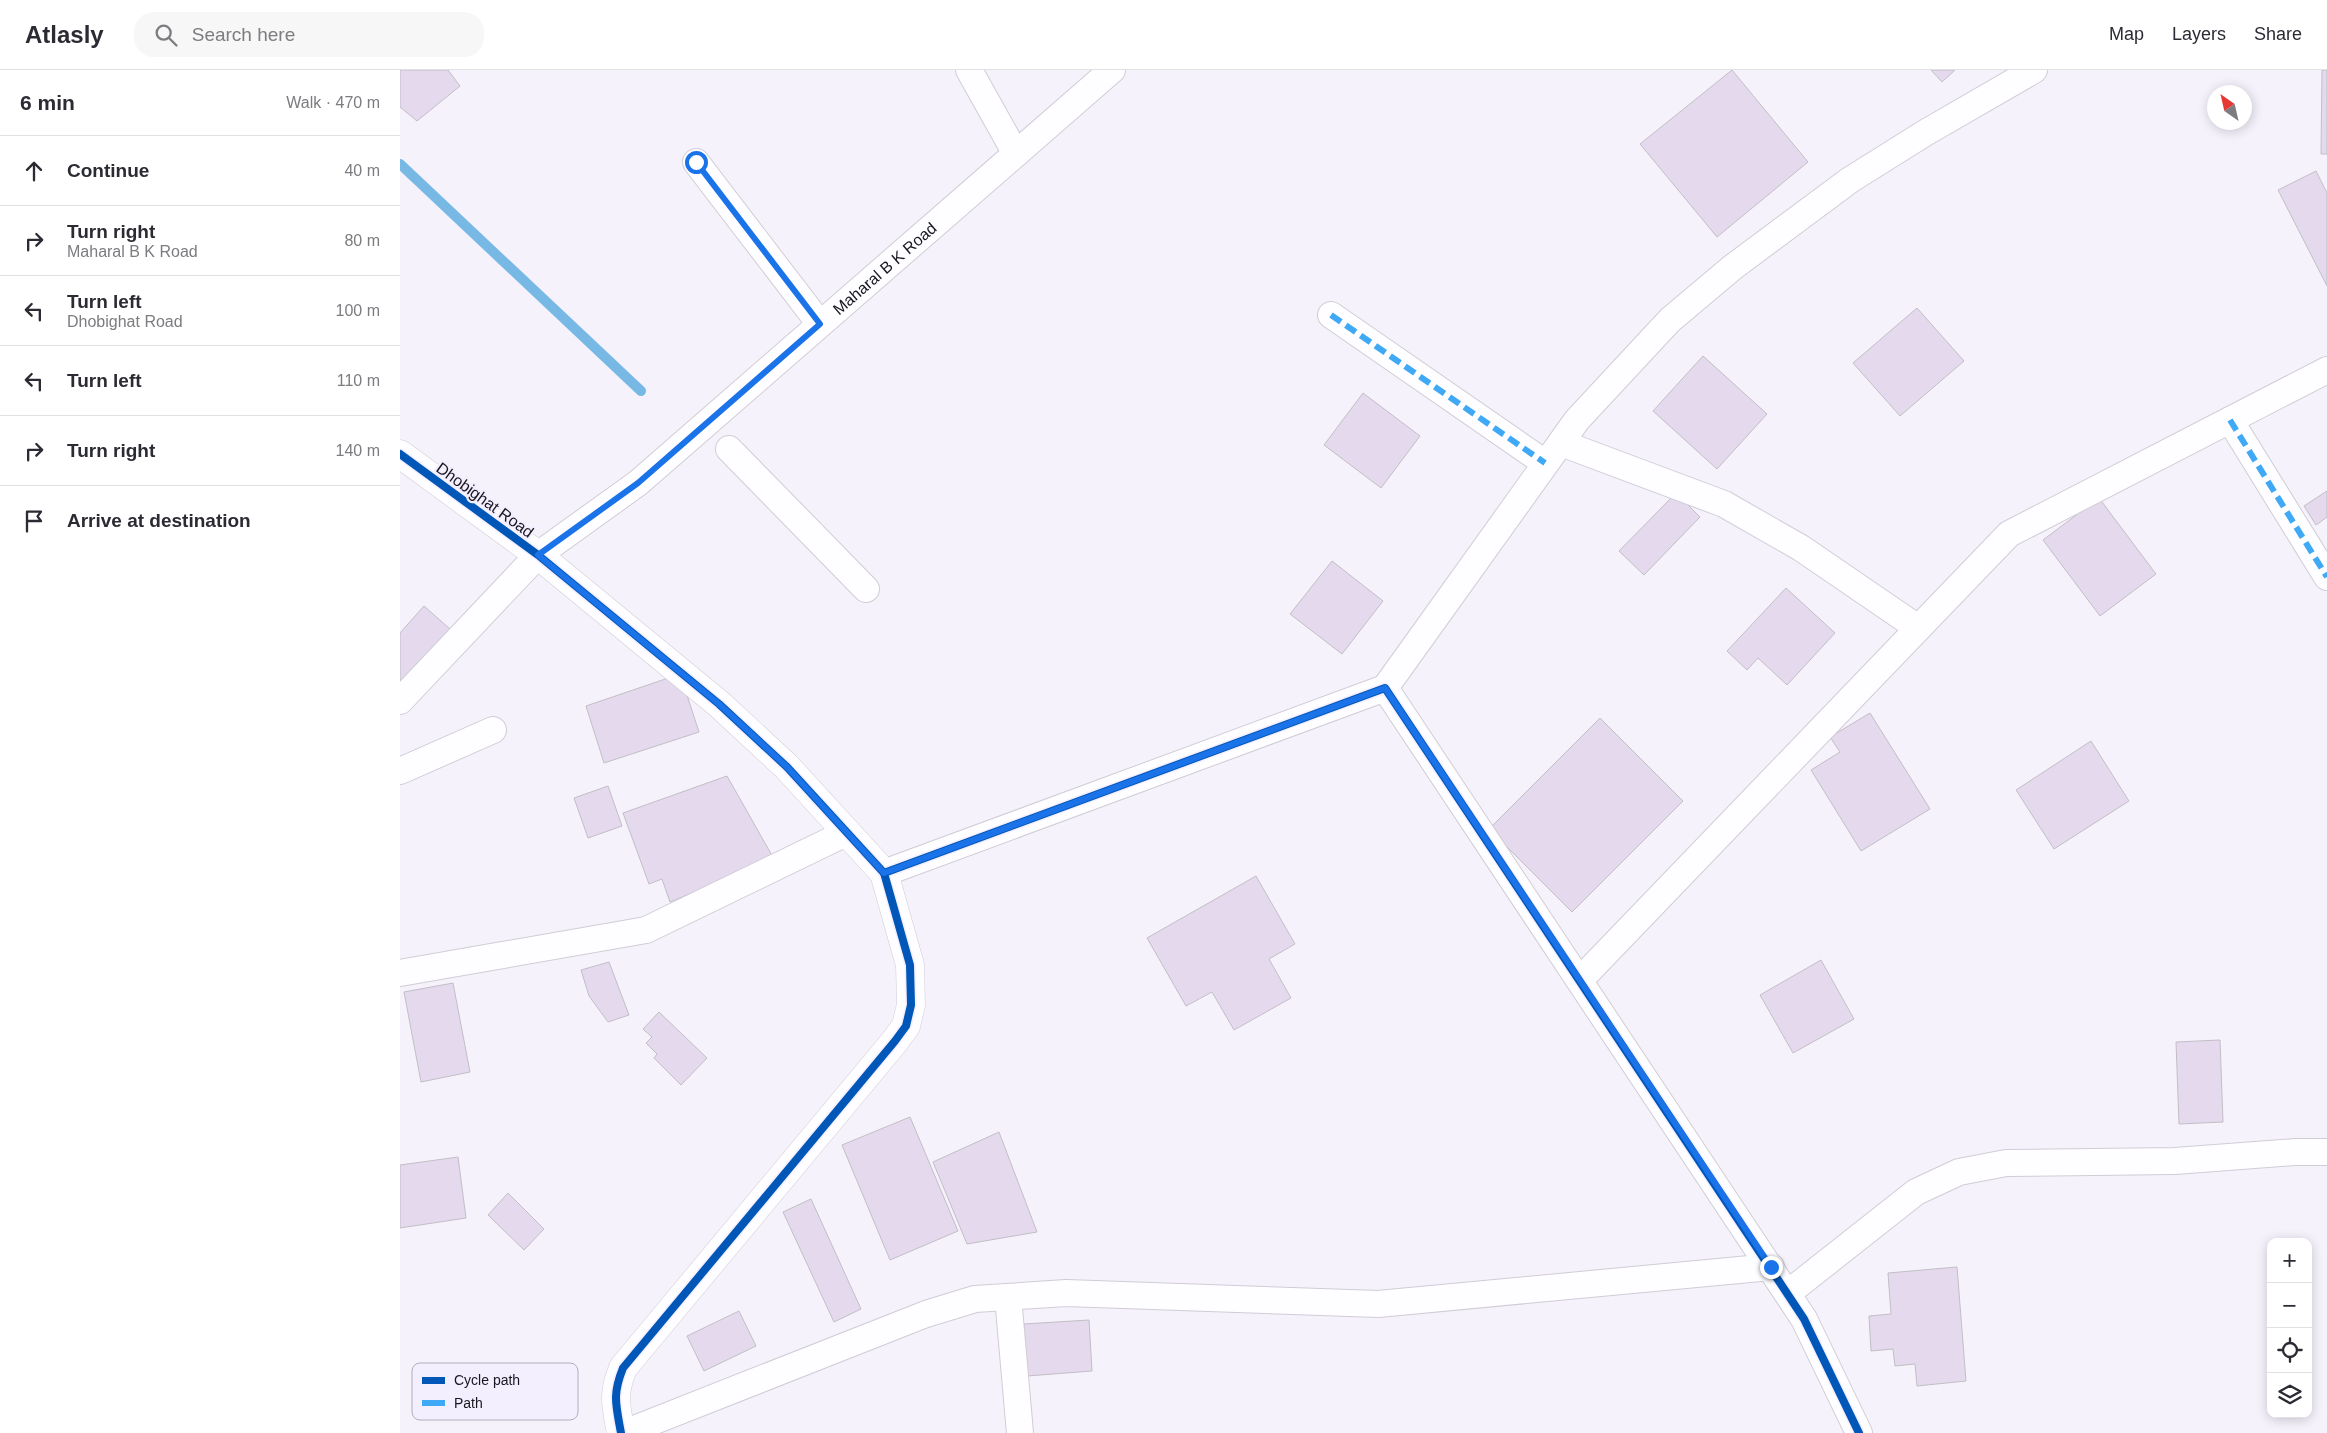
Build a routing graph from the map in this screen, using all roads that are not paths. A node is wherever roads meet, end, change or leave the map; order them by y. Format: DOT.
graph roads {
  1 [pos="969,70"];
  2 [pos="1112,70"];
  3 [pos="2034,70"];
  4 [pos="1016,154"];
  5 [pos="696,162"];
  6 [pos="1331,315"];
  7 [pos="820,324"];
  8 [pos="2327,370"];
  9 [pos="2230,420"];
  10 [pos="1561,443"];
  11 [pos="730,448"];
  12 [pos="400,454"];
  13 [pos="1545,463"];
  14 [pos="538,555"];
  15 [pos="2327,577"];
  16 [pos="866,588"];
  17 [pos="1918,628"];
  18 [pos="1385,688"];
  19 [pos="400,700"];
  20 [pos="493,730"];
  21 [pos="400,771"];
  22 [pos="846,833"];
  23 [pos="884,873"];
  24 [pos="400,973"];
  25 [pos="1580,980"];
  26 [pos="2327,1152"];
  27 [pos="1771,1267"];
  28 [pos="1788,1293"];
  29 [pos="1008,1297"];
  30 [pos="623,1433"];
  31 [pos="1020,1433"];
  32 [pos="1859,1433"];
  1 -- 4 [label="street"];
  2 -- 4 [label="street, Maharal B K Road"];
  3 -- 10 [label="street"];
  4 -- 7 [label="street, Maharal B K Road"];
  5 -- 7 [label="street"];
  6 -- 13 [label="street"];
  7 -- 14 [label="street, Maharal B K Road"];
  8 -- 9 [label="street"];
  9 -- 15 [label="street"];
  9 -- 17 [label="street"];
  10 -- 13 [label="street"];
  10 -- 17 [label="street"];
  11 -- 16 [label="street"];
  12 -- 14 [label="street, Dhobighat Road"];
  13 -- 18 [label="street"];
  14 -- 19 [label="street, Maharal B K Road"];
  14 -- 22 [label="street, Dhobighat Road"];
  17 -- 25 [label="street"];
  18 -- 23 [label="street"];
  18 -- 25 [label="street"];
  20 -- 21 [label="street"];
  22 -- 23 [label="street, Dhobighat Road"];
  22 -- 24 [label="street"];
  23 -- 30 [label="street"];
  25 -- 27 [label="street"];
  26 -- 28 [label="street"];
  27 -- 28 [label="street"];
  27 -- 29 [label="street"];
  28 -- 32 [label="street"];
  29 -- 30 [label="street"];
  29 -- 31 [label="street"];
}
